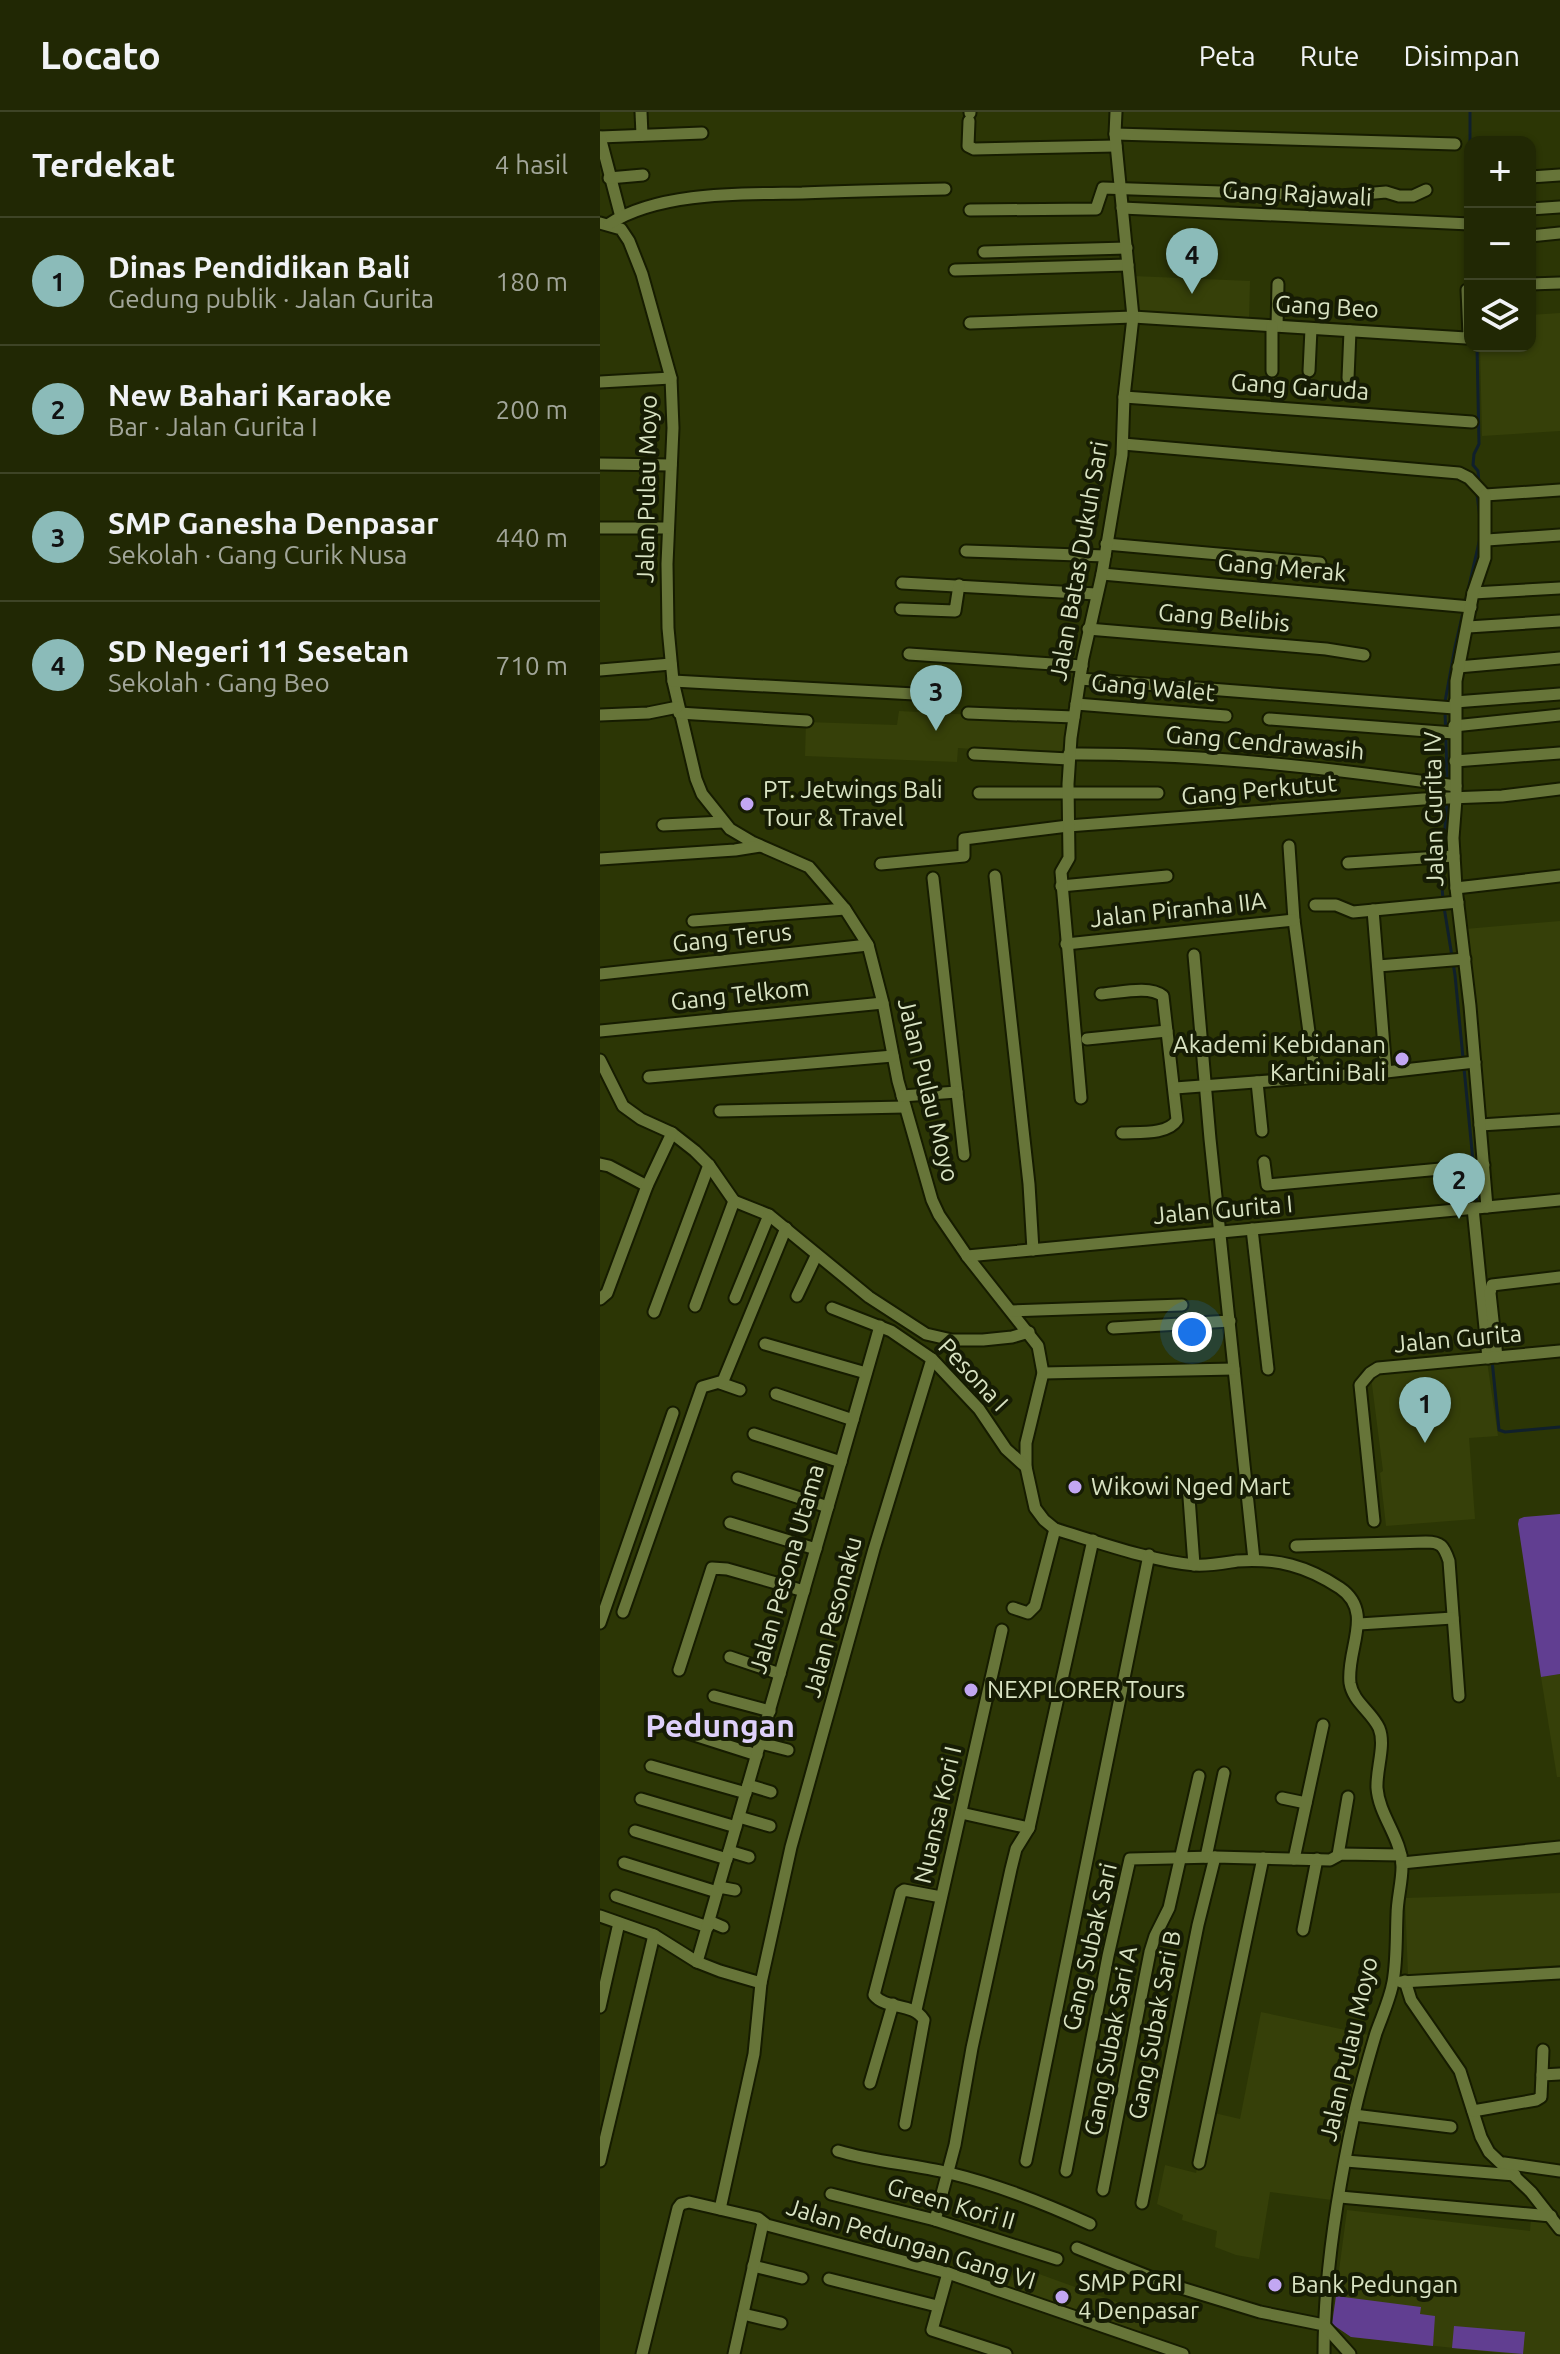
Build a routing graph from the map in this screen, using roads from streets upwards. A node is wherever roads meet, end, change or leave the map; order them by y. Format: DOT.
graph roads {
  1 [pos="641,112"];
  2 [pos="1116,112"];
  3 [pos="970,115"];
  4 [pos="702,133"];
  5 [pos="642,135"];
  6 [pos="600,137"];
  7 [pos="1116,140"];
  8 [pos="1455,144"];
  9 [pos="643,175"];
  10 [pos="1560,175"];
  11 [pos="1536,177"];
  12 [pos="609,178"];
  13 [pos="1120,188"];
  14 [pos="945,189"];
  15 [pos="1426,190"];
  16 [pos="1560,207"];
  17 [pos="1122,208"];
  18 [pos="1536,209"];
  19 [pos="970,210"];
  20 [pos="621,217"];
  21 [pos="605,224"];
  22 [pos="1464,224"];
  23 [pos="1560,233"];
  24 [pos="1536,235"];
  25 [pos="1127,248"];
  26 [pos="984,252"];
  27 [pos="1128,265"];
  28 [pos="955,270"];
  29 [pos="1560,283"];
  30 [pos="1278,284"];
  31 [pos="1536,284"];
  32 [pos="1133,317"];
  33 [pos="970,323"];
  34 [pos="1275,326"];
  35 [pos="1311,329"];
  36 [pos="1350,331"];
  37 [pos="1464,338"];
  38 [pos="1272,371"];
  39 [pos="1309,371"];
  40 [pos="671,378"];
  41 [pos="1348,378"];
  42 [pos="600,382"];
  43 [pos="1124,397"];
  44 [pos="1472,422"];
  45 [pos="1123,444"];
  46 [pos="600,464"];
  47 [pos="671,465"];
  48 [pos="1560,490"];
  49 [pos="1481,491"];
  50 [pos="600,528"];
  51 [pos="668,528"];
  52 [pos="1560,535"];
  53 [pos="1487,540"];
  54 [pos="1106,550"];
  55 [pos="966,551"];
  56 [pos="1320,563"];
  57 [pos="1102,574"];
  58 [pos="902,583"];
  59 [pos="959,585"];
  60 [pos="1560,588"];
  61 [pos="1473,593"];
  62 [pos="1096,594"];
  63 [pos="1464,606"];
  64 [pos="901,609"];
  65 [pos="1560,621"];
  66 [pos="1468,627"];
  67 [pos="1088,629"];
  68 [pos="909,654"];
  69 [pos="1360,654"];
  70 [pos="1560,658"];
  71 [pos="671,664"];
  72 [pos="1458,667"];
  73 [pos="600,670"];
  74 [pos="1081,673"];
  75 [pos="673,681"];
  76 [pos="1560,694"];
  77 [pos="952,696"];
  78 [pos="1454,706"];
  79 [pos="679,710"];
  80 [pos="1075,711"];
  81 [pos="968,713"];
  82 [pos="600,715"];
  83 [pos="1560,715"];
  84 [pos="1226,716"];
  85 [pos="1269,719"];
  86 [pos="807,721"];
  87 [pos="1451,731"];
  88 [pos="1560,753"];
  89 [pos="974,754"];
  90 [pos="1069,757"];
  91 [pos="1455,761"];
  92 [pos="1560,789"];
  93 [pos="979,793"];
  94 [pos="1158,793"];
  95 [pos="1068,795"];
  96 [pos="1452,796"];
  97 [pos="723,822"];
  98 [pos="663,825"];
  99 [pos="1068,826"];
  100 [pos="761,846"];
  101 [pos="1289,846"];
  102 [pos="1452,856"];
  103 [pos="600,859"];
  104 [pos="1348,863"];
  105 [pos="881,864"];
  106 [pos="995,876"];
  107 [pos="1167,876"];
  108 [pos="1560,876"];
  109 [pos="933,878"];
  110 [pos="1061,886"];
  111 [pos="1456,888"];
  112 [pos="1456,902"];
  113 [pos="1315,905"];
  114 [pos="845,909"];
  115 [pos="1373,910"];
  116 [pos="1294,920"];
  117 [pos="693,921"];
  118 [pos="1066,944"];
  119 [pos="868,945"];
  120 [pos="1194,955"];
  121 [pos="1458,959"];
  122 [pos="1378,966"];
  123 [pos="600,974"];
  124 [pos="1101,994"];
  125 [pos="883,1003"];
  126 [pos="600,1031"];
  127 [pos="1167,1031"];
  128 [pos="1087,1039"];
  129 [pos="893,1056"];
  130 [pos="600,1060"];
  131 [pos="1472,1062"];
  132 [pos="1386,1072"];
  133 [pos="649,1077"];
  134 [pos="1315,1077"];
  135 [pos="1257,1082"];
  136 [pos="1206,1085"];
  137 [pos="1175,1088"];
  138 [pos="957,1092"];
  139 [pos="1081,1098"];
  140 [pos="904,1102"];
  141 [pos="720,1111"];
  142 [pos="1560,1120"];
  143 [pos="1480,1125"];
  144 [pos="1262,1131"];
  145 [pos="672,1133"];
  146 [pos="1122,1133"];
  147 [pos="964,1155"];
  148 [pos="1264,1162"];
  149 [pos="600,1164"];
  150 [pos="709,1165"];
  151 [pos="1477,1166"];
  152 [pos="647,1186"];
  153 [pos="1560,1200"];
  154 [pos="734,1201"];
  155 [pos="1480,1208"];
  156 [pos="769,1215"];
  157 [pos="786,1228"];
  158 [pos="1252,1229"];
  159 [pos="1220,1232"];
  160 [pos="1033,1250"];
  161 [pos="816,1256"];
  162 [pos="967,1256"];
  163 [pos="1560,1277"];
  164 [pos="797,1296"];
  165 [pos="735,1298"];
  166 [pos="600,1299"];
  167 [pos="1487,1302"];
  168 [pos="1182,1305"];
  169 [pos="695,1306"];
  170 [pos="832,1308"];
  171 [pos="1012,1311"];
  172 [pos="654,1312"];
  173 [pos="1230,1321"];
  174 [pos="880,1326"];
  175 [pos="1113,1328"];
  176 [pos="1029,1332"];
  177 [pos="765,1344"];
  178 [pos="1560,1351"];
  179 [pos="1493,1358"];
  180 [pos="932,1359"];
  181 [pos="1234,1369"];
  182 [pos="1268,1369"];
  183 [pos="866,1373"];
  184 [pos="1043,1373"];
  185 [pos="720,1383"];
  186 [pos="740,1390"];
  187 [pos="776,1394"];
  188 [pos="673,1413"];
  189 [pos="853,1420"];
  190 [pos="754,1434"];
  191 [pos="841,1462"];
  192 [pos="1026,1467"];
  193 [pos="738,1478"];
  194 [pos="1188,1484"];
  195 [pos="828,1507"];
  196 [pos="1374,1521"];
  197 [pos="730,1523"];
  198 [pos="1055,1529"];
  199 [pos="1093,1540"];
  200 [pos="1296,1546"];
  201 [pos="816,1549"];
  202 [pos="1149,1555"];
  203 [pos="1254,1560"];
  204 [pos="1194,1565"];
  205 [pos="804,1591"];
  206 [pos="1013,1608"];
  207 [pos="623,1612"];
  208 [pos="1453,1618"];
  209 [pos="600,1623"];
  210 [pos="1359,1624"];
  211 [pos="1002,1630"];
  212 [pos="730,1657"];
  213 [pos="679,1670"];
  214 [pos="780,1674"];
  215 [pos="714,1696"];
  216 [pos="1459,1696"];
  217 [pos="770,1711"];
  218 [pos="1323,1725"];
  219 [pos="666,1726"];
  220 [pos="759,1749"];
  221 [pos="788,1750"];
  222 [pos="651,1766"];
  223 [pos="1224,1773"];
  224 [pos="1199,1776"];
  225 [pos="747,1789"];
  226 [pos="771,1792"];
  227 [pos="1348,1797"];
  228 [pos="1282,1798"];
  229 [pos="641,1799"];
  230 [pos="1306,1803"];
  231 [pos="961,1813"];
  232 [pos="738,1822"];
  233 [pos="770,1826"];
  234 [pos="1029,1828"];
  235 [pos="635,1831"];
  236 [pos="1560,1847"];
  237 [pos="728,1855"];
  238 [pos="1338,1855"];
  239 [pos="749,1857"];
  240 [pos="1181,1857"];
  241 [pos="1210,1857"];
  242 [pos="1396,1857"];
  243 [pos="1263,1858"];
  244 [pos="1294,1859"];
  245 [pos="1317,1859"];
  246 [pos="624,1863"];
  247 [pos="718,1890"];
  248 [pos="735,1890"];
  249 [pos="616,1896"];
  250 [pos="941,1897"];
  251 [pos="600,1916"];
  252 [pos="619,1923"];
  253 [pos="708,1924"];
  254 [pos="723,1927"];
  255 [pos="1303,1930"];
  256 [pos="654,1935"];
  257 [pos="697,1962"];
  258 [pos="1560,1973"];
  259 [pos="1399,1982"];
  260 [pos="761,1983"];
  261 [pos="893,2004"];
  262 [pos="600,2007"];
  263 [pos="916,2010"];
  264 [pos="1543,2050"];
  265 [pos="1560,2074"];
  266 [pos="1542,2075"];
  267 [pos="870,2083"];
  268 [pos="1473,2111"];
  269 [pos="1354,2115"];
  270 [pos="905,2124"];
  271 [pos="1451,2127"];
  272 [pos="838,2151"];
  273 [pos="600,2161"];
  274 [pos="1026,2161"];
  275 [pos="1346,2161"];
  276 [pos="1199,2163"];
  277 [pos="1503,2163"];
  278 [pos="1066,2171"];
  279 [pos="1560,2171"];
  280 [pos="949,2173"];
  281 [pos="1515,2175"];
  282 [pos="1103,2190"];
  283 [pos="831,2194"];
  284 [pos="1340,2197"];
  285 [pos="1142,2203"];
  286 [pos="720,2209"];
  287 [pos="1555,2218"];
  288 [pos="935,2220"];
  289 [pos="763,2223"];
  290 [pos="1090,2224"];
  291 [pos="1560,2229"];
  292 [pos="1077,2248"];
  293 [pos="1057,2259"];
  294 [pos="753,2266"];
  295 [pos="948,2273"];
  296 [pos="802,2278"];
  297 [pos="829,2279"];
  298 [pos="937,2306"];
  299 [pos="743,2314"];
  300 [pos="781,2323"];
  301 [pos="1324,2325"];
  302 [pos="642,2354"];
  303 [pos="734,2354"];
  304 [pos="1006,2354"];
  305 [pos="1183,2354"];
  306 [pos="1324,2354"];
  307 [pos="1350,2354"];
  1 -- 5 [label="street"];
  2 -- 7 [label="street, Jalan Batas Dukuh Sari"];
  3 -- 7 [label="street"];
  4 -- 5 [label="street"];
  5 -- 6 [label="street"];
  6 -- 12 [label="street"];
  7 -- 8 [label="street"];
  7 -- 13 [label="street, Jalan Batas Dukuh Sari"];
  9 -- 12 [label="street"];
  10 -- 11 [label="street"];
  12 -- 20 [label="street"];
  13 -- 15 [label="street"];
  13 -- 17 [label="street, Jalan Batas Dukuh Sari"];
  13 -- 19 [label="street"];
  14 -- 20 [label="street"];
  16 -- 18 [label="street"];
  17 -- 22 [label="street, Gang Rajawali"];
  17 -- 25 [label="street, Jalan Batas Dukuh Sari"];
  20 -- 21 [label="street"];
  21 -- 40 [label="street, Jalan Pulau Moyo"];
  23 -- 24 [label="street"];
  25 -- 26 [label="street"];
  25 -- 27 [label="street, Jalan Batas Dukuh Sari"];
  27 -- 28 [label="street"];
  27 -- 32 [label="street, Jalan Batas Dukuh Sari"];
  29 -- 31 [label="street"];
  30 -- 34 [label="street"];
  32 -- 33 [label="street, Gang Beo"];
  32 -- 34 [label="street, Gang Beo"];
  32 -- 43 [label="street, Jalan Batas Dukuh Sari"];
  34 -- 35 [label="street, Gang Beo"];
  34 -- 38 [label="street"];
  35 -- 36 [label="street, Gang Beo"];
  35 -- 39 [label="street"];
  36 -- 37 [label="street, Gang Beo"];
  36 -- 41 [label="street"];
  40 -- 42 [label="street"];
  40 -- 47 [label="street, Jalan Pulau Moyo"];
  43 -- 44 [label="street, Gang Garuda"];
  43 -- 45 [label="street, Jalan Batas Dukuh Sari"];
  45 -- 49 [label="street"];
  45 -- 54 [label="street, Jalan Batas Dukuh Sari"];
  46 -- 47 [label="street"];
  47 -- 51 [label="street, Jalan Pulau Moyo"];
  48 -- 49 [label="street"];
  49 -- 53 [label="street, Jalan Gurita IV"];
  50 -- 51 [label="street"];
  51 -- 71 [label="street, Jalan Pulau Moyo"];
  52 -- 53 [label="street"];
  53 -- 61 [label="street, Jalan Gurita IV"];
  54 -- 55 [label="street"];
  54 -- 56 [label="street"];
  54 -- 57 [label="street, Jalan Batas Dukuh Sari"];
  57 -- 62 [label="street, Jalan Batas Dukuh Sari"];
  57 -- 63 [label="street, Gang Merak"];
  58 -- 59 [label="street"];
  59 -- 62 [label="street"];
  59 -- 64 [label="street"];
  60 -- 61 [label="street"];
  61 -- 63 [label="street, Jalan Gurita IV"];
  62 -- 67 [label="street, Jalan Batas Dukuh Sari"];
  63 -- 66 [label="street, Jalan Gurita IV"];
  65 -- 66 [label="street"];
  66 -- 72 [label="street, Jalan Gurita IV"];
  67 -- 69 [label="street, Gang Belibis"];
  67 -- 74 [label="street, Jalan Batas Dukuh Sari"];
  68 -- 74 [label="street"];
  70 -- 72 [label="street"];
  71 -- 73 [label="street"];
  71 -- 75 [label="street, Jalan Pulau Moyo"];
  72 -- 78 [label="street, Jalan Gurita IV"];
  74 -- 78 [label="street"];
  74 -- 80 [label="street, Jalan Batas Dukuh Sari"];
  75 -- 77 [label="street"];
  75 -- 79 [label="street, Jalan Pulau Moyo"];
  76 -- 78 [label="street"];
  78 -- 87 [label="street, Jalan Gurita IV"];
  79 -- 82 [label="street"];
  79 -- 86 [label="street"];
  79 -- 97 [label="street, Jalan Pulau Moyo"];
  80 -- 81 [label="street, Gang Walet"];
  80 -- 84 [label="street, Gang Walet"];
  80 -- 90 [label="street, Jalan Batas Dukuh Sari"];
  83 -- 87 [label="street"];
  85 -- 87 [label="street"];
  87 -- 91 [label="street, Jalan Gurita IV"];
  88 -- 91 [label="street"];
  89 -- 90 [label="street, Gang Cendrawasih"];
  90 -- 95 [label="street, Jalan Batas Dukuh Sari"];
  90 -- 96 [label="street, Gang Cendrawasih"];
  91 -- 96 [label="street, Jalan Gurita IV"];
  92 -- 96 [label="street"];
  93 -- 95 [label="street"];
  94 -- 95 [label="street"];
  95 -- 99 [label="street, Jalan Batas Dukuh Sari"];
  96 -- 99 [label="street, Gang Perkutut"];
  96 -- 102 [label="street, Jalan Gurita IV"];
  97 -- 98 [label="street"];
  97 -- 100 [label="street, Jalan Pulau Moyo"];
  99 -- 105 [label="street, Gang Perkutut"];
  99 -- 110 [label="street, Jalan Batas Dukuh Sari"];
  100 -- 103 [label="street"];
  100 -- 114 [label="street, Jalan Pulau Moyo"];
  101 -- 116 [label="street"];
  102 -- 104 [label="street"];
  102 -- 111 [label="street, Jalan Gurita IV"];
  106 -- 160 [label="street"];
  107 -- 110 [label="street"];
  108 -- 111 [label="street"];
  109 -- 138 [label="street"];
  110 -- 118 [label="street, Jalan Batas Dukuh Sari"];
  111 -- 112 [label="street, Jalan Gurita IV"];
  112 -- 115 [label="street"];
  112 -- 121 [label="street, Jalan Gurita IV"];
  113 -- 115 [label="street"];
  114 -- 117 [label="street"];
  114 -- 119 [label="street, Jalan Pulau Moyo"];
  115 -- 122 [label="street"];
  116 -- 118 [label="street, Jalan Piranha IIA"];
  116 -- 134 [label="street"];
  118 -- 139 [label="street, Jalan Batas Dukuh Sari"];
  119 -- 123 [label="street, Gang Terus"];
  119 -- 125 [label="street, Jalan Pulau Moyo"];
  120 -- 136 [label="street"];
  121 -- 122 [label="street"];
  121 -- 131 [label="street, Jalan Gurita IV"];
  122 -- 132 [label="street"];
  124 -- 127 [label="street"];
  125 -- 126 [label="street, Gang Telkom"];
  125 -- 129 [label="street, Jalan Pulau Moyo"];
  127 -- 128 [label="street"];
  127 -- 137 [label="street"];
  129 -- 133 [label="street"];
  129 -- 140 [label="street, Jalan Pulau Moyo"];
  130 -- 145 [label="street"];
  131 -- 132 [label="street"];
  131 -- 143 [label="street, Jalan Gurita IV"];
  132 -- 134 [label="street"];
  134 -- 135 [label="street"];
  135 -- 136 [label="street"];
  135 -- 144 [label="street"];
  136 -- 137 [label="street"];
  136 -- 159 [label="street"];
  137 -- 146 [label="street"];
  138 -- 140 [label="street"];
  138 -- 147 [label="street"];
  140 -- 141 [label="street"];
  140 -- 162 [label="street, Jalan Pulau Moyo"];
  142 -- 143 [label="street"];
  143 -- 151 [label="street, Jalan Gurita IV"];
  145 -- 150 [label="street"];
  145 -- 152 [label="street"];
  148 -- 151 [label="street"];
  149 -- 152 [label="street"];
  150 -- 154 [label="street"];
  150 -- 172 [label="street"];
  151 -- 155 [label="street, Jalan Gurita IV"];
  152 -- 166 [label="street"];
  153 -- 155 [label="street, Jalan Gurita I"];
  154 -- 156 [label="street"];
  154 -- 169 [label="street"];
  155 -- 158 [label="street, Jalan Gurita I"];
  155 -- 167 [label="street, Jalan Gurita IV"];
  156 -- 157 [label="street"];
  156 -- 165 [label="street"];
  157 -- 161 [label="street"];
  157 -- 185 [label="street"];
  158 -- 159 [label="street, Jalan Gurita I"];
  158 -- 182 [label="street"];
  159 -- 160 [label="street, Jalan Gurita I"];
  159 -- 173 [label="street"];
  160 -- 162 [label="street, Jalan Gurita I"];
  161 -- 164 [label="street"];
  161 -- 176 [label="street"];
  162 -- 171 [label="street, Jalan Pulau Moyo"];
  163 -- 167 [label="street"];
  167 -- 179 [label="street, Jalan Gurita IV"];
  168 -- 171 [label="street"];
  170 -- 174 [label="street, Pesona I"];
  171 -- 176 [label="street, Jalan Pulau Moyo"];
  173 -- 175 [label="street"];
  173 -- 181 [label="street"];
  174 -- 180 [label="street, Pesona I"];
  174 -- 183 [label="street, Jalan Pesona Utama"];
  176 -- 184 [label="street, Jalan Pulau Moyo"];
  177 -- 183 [label="street"];
  178 -- 179 [label="street, Jalan Gurita"];
  179 -- 196 [label="street, Jalan Gurita"];
  180 -- 192 [label="street, Pesona I"];
  180 -- 260 [label="street, Jalan Pesonaku"];
  181 -- 184 [label="street"];
  181 -- 203 [label="street"];
  183 -- 189 [label="street, Jalan Pesona Utama"];
  184 -- 192 [label="street"];
  185 -- 186 [label="street"];
  185 -- 207 [label="street"];
  187 -- 189 [label="street"];
  188 -- 209 [label="street"];
  189 -- 191 [label="street, Jalan Pesona Utama"];
  190 -- 191 [label="street"];
  191 -- 195 [label="street, Jalan Pesona Utama"];
  192 -- 198 [label="street"];
  193 -- 195 [label="street"];
  194 -- 204 [label="street"];
  195 -- 201 [label="street, Jalan Pesona Utama"];
  197 -- 201 [label="street"];
  198 -- 199 [label="street"];
  198 -- 206 [label="street"];
  199 -- 202 [label="street"];
  199 -- 234 [label="street"];
  200 -- 208 [label="street"];
  201 -- 205 [label="street, Jalan Pesona Utama"];
  202 -- 204 [label="street"];
  202 -- 274 [label="street"];
  203 -- 204 [label="street"];
  203 -- 210 [label="street"];
  205 -- 213 [label="street"];
  205 -- 214 [label="street, Jalan Pesona Utama"];
  208 -- 210 [label="street"];
  208 -- 216 [label="street"];
  210 -- 242 [label="street, Jalan Pulau Moyo"];
  211 -- 231 [label="street, Nuansa Kori I"];
  212 -- 214 [label="street"];
  214 -- 217 [label="street, Jalan Pesona Utama"];
  215 -- 217 [label="street"];
  217 -- 220 [label="street, Jalan Pesona Utama"];
  218 -- 230 [label="street"];
  219 -- 220 [label="street"];
  220 -- 221 [label="street"];
  220 -- 225 [label="street, Jalan Pesona Utama"];
  222 -- 225 [label="street"];
  223 -- 241 [label="street, Gang Subak Sari B"];
  224 -- 240 [label="street, Gang Subak Sari A"];
  225 -- 226 [label="street"];
  225 -- 232 [label="street, Jalan Pesona Utama"];
  227 -- 238 [label="street"];
  228 -- 230 [label="street"];
  229 -- 232 [label="street"];
  230 -- 244 [label="street"];
  231 -- 234 [label="street"];
  231 -- 250 [label="street, Nuansa Kori I"];
  232 -- 233 [label="street"];
  232 -- 237 [label="street, Jalan Pesona Utama"];
  234 -- 280 [label="street"];
  235 -- 237 [label="street"];
  236 -- 242 [label="street, Gang Subak Sari"];
  237 -- 239 [label="street"];
  237 -- 247 [label="street, Jalan Pesona Utama"];
  238 -- 242 [label="street, Gang Subak Sari"];
  238 -- 245 [label="street, Gang Subak Sari"];
  240 -- 241 [label="street, Gang Subak Sari"];
  240 -- 278 [label="street, Gang Subak Sari"];
  240 -- 282 [label="street, Gang Subak Sari A"];
  241 -- 243 [label="street, Gang Subak Sari"];
  241 -- 285 [label="street, Gang Subak Sari B"];
  242 -- 259 [label="street, Jalan Pulau Moyo"];
  243 -- 244 [label="street, Gang Subak Sari"];
  243 -- 276 [label="street"];
  244 -- 245 [label="street, Gang Subak Sari"];
  245 -- 255 [label="street"];
  246 -- 247 [label="street"];
  247 -- 248 [label="street"];
  247 -- 253 [label="street, Jalan Pesona Utama"];
  249 -- 253 [label="street"];
  250 -- 261 [label="street"];
  250 -- 263 [label="street, Nuansa Kori I"];
  251 -- 252 [label="street"];
  252 -- 256 [label="street"];
  252 -- 262 [label="street"];
  253 -- 254 [label="street"];
  253 -- 257 [label="street, Jalan Pesona Utama"];
  256 -- 257 [label="street"];
  256 -- 273 [label="street"];
  257 -- 260 [label="street"];
  258 -- 259 [label="street"];
  259 -- 268 [label="street"];
  259 -- 269 [label="street, Jalan Pulau Moyo"];
  260 -- 286 [label="street, Jalan Pesonaku"];
  261 -- 263 [label="street"];
  261 -- 267 [label="street"];
  263 -- 270 [label="street, Nuansa Kori I"];
  264 -- 266 [label="street"];
  265 -- 266 [label="street"];
  266 -- 268 [label="street"];
  268 -- 277 [label="street"];
  269 -- 271 [label="street"];
  269 -- 275 [label="street, Jalan Pulau Moyo"];
  272 -- 280 [label="street"];
  275 -- 281 [label="street"];
  275 -- 284 [label="street, Jalan Pulau Moyo"];
  277 -- 279 [label="street"];
  277 -- 281 [label="street"];
  280 -- 288 [label="street"];
  280 -- 290 [label="street"];
  281 -- 287 [label="street"];
  283 -- 288 [label="street, Green Kori II"];
  284 -- 287 [label="street"];
  284 -- 301 [label="street, Jalan Pulau Moyo"];
  286 -- 289 [label="street"];
  286 -- 302 [label="street"];
  287 -- 291 [label="street"];
  288 -- 293 [label="street, Green Kori II"];
  289 -- 294 [label="street"];
  289 -- 295 [label="street, Jalan Pedungan Gang VI"];
  292 -- 301 [label="street"];
  294 -- 296 [label="street"];
  294 -- 299 [label="street"];
  295 -- 298 [label="street"];
  295 -- 305 [label="street, Jalan Pedungan Gang VI"];
  297 -- 298 [label="street"];
  298 -- 304 [label="street"];
  299 -- 300 [label="street"];
  299 -- 303 [label="street"];
  301 -- 306 [label="street, Jalan Pulau Moyo"];
  301 -- 307 [label="street"];
}
